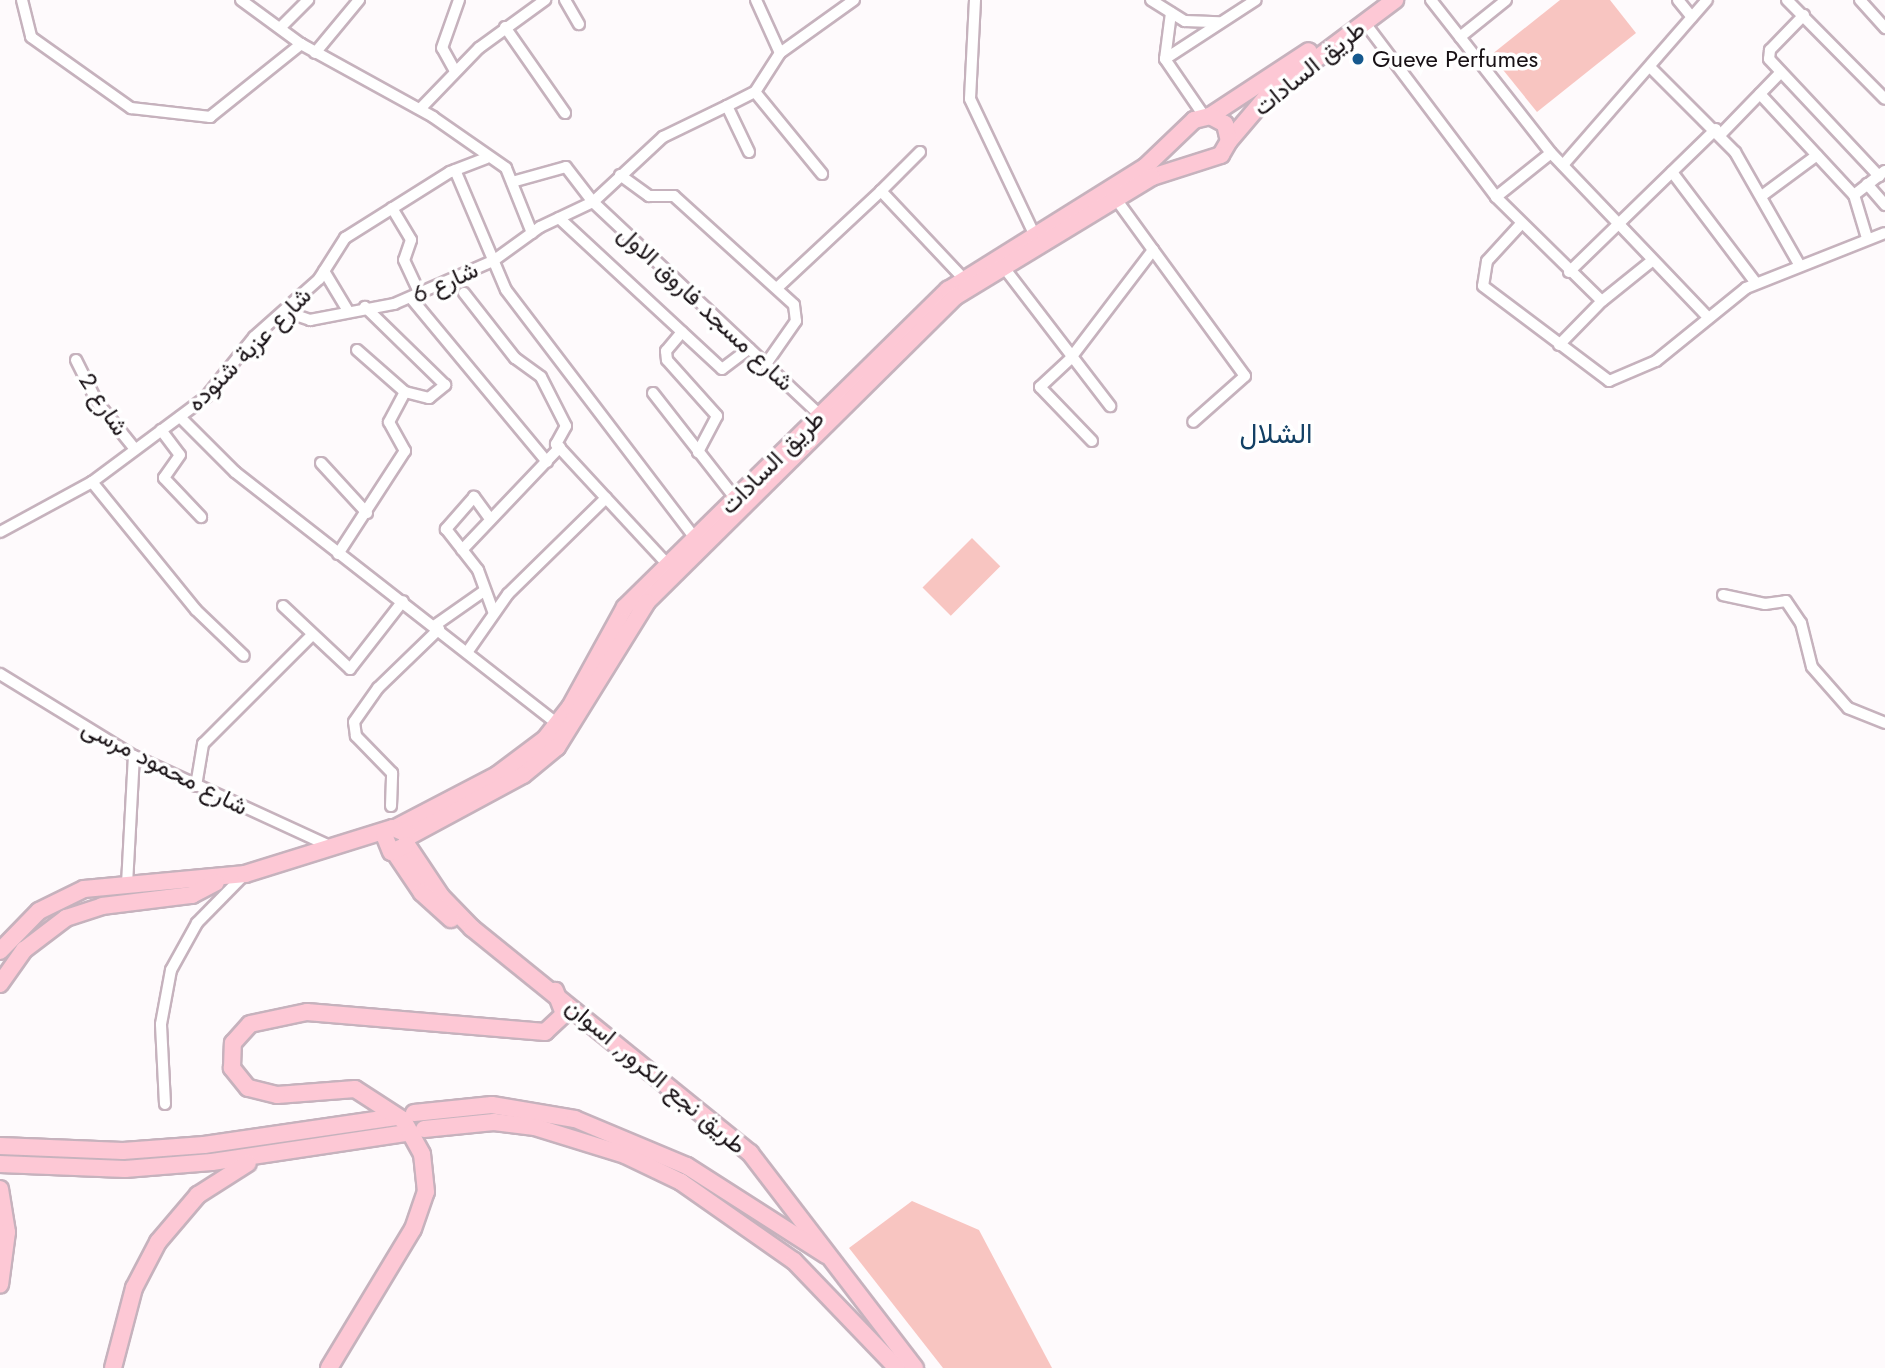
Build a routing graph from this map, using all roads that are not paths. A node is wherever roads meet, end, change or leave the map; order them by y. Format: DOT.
graph roads {
  1 [pos="22,0"];
  2 [pos="242,0"];
  3 [pos="308,0"];
  4 [pos="359,0"];
  5 [pos="459,0"];
  6 [pos="545,0"];
  7 [pos="565,0"];
  8 [pos="756,0"];
  9 [pos="854,0"];
  10 [pos="975,0"];
  11 [pos="1152,0"];
  12 [pos="1256,0"];
  13 [pos="1379,0"];
  14 [pos="1395,0"];
  15 [pos="1431,0"];
  16 [pos="1506,0"];
  17 [pos="1678,0"];
  18 [pos="1707,0"];
  19 [pos="1787,0"];
  20 [pos="1860,0"];
  21 [pos="1171,13"];
  22 [pos="1804,15"];
  23 [pos="1692,17"];
  24 [pos="1220,22"];
  25 [pos="1365,23"];
  26 [pos="579,24"];
  27 [pos="505,27"];
  28 [pos="280,28"];
  29 [pos="1885,28"];
  30 [pos="1460,37"];
  31 [pos="301,44"];
  32 [pos="316,53"];
  33 [pos="780,53"];
  34 [pos="1165,59"];
  35 [pos="1651,68"];
  36 [pos="455,71"];
  37 [pos="1782,72"];
  38 [pos="755,92"];
  39 [pos="1760,94"];
  40 [pos="1885,99"];
  41 [pos="727,106"];
  42 [pos="420,110"];
  43 [pos="565,113"];
  44 [pos="1207,116"];
  45 [pos="1187,129"];
  46 [pos="1718,132"];
  47 [pos="1229,141"];
  48 [pos="749,152"];
  49 [pos="920,152"];
  50 [pos="1551,153"];
  51 [pos="1817,155"];
  52 [pos="486,158"];
  53 [pos="1204,159"];
  54 [pos="1563,165"];
  55 [pos="456,170"];
  56 [pos="1672,172"];
  57 [pos="620,174"];
  58 [pos="822,174"];
  59 [pos="1882,174"];
  60 [pos="512,182"];
  61 [pos="1867,184"];
  62 [pos="881,191"];
  63 [pos="1763,195"];
  64 [pos="1854,195"];
  65 [pos="1496,197"];
  66 [pos="1116,199"];
  67 [pos="593,202"];
  68 [pos="1885,205"];
  69 [pos="392,208"];
  70 [pos="559,218"];
  71 [pos="1620,223"];
  72 [pos="1520,225"];
  73 [pos="532,233"];
  74 [pos="1885,233"];
  75 [pos="1034,234"];
  76 [pos="1867,238"];
  77 [pos="1153,250"];
  78 [pos="1653,260"];
  79 [pos="493,261"];
  80 [pos="1799,264"];
  81 [pos="1002,265"];
  82 [pos="324,271"];
  83 [pos="1569,272"];
  84 [pos="963,278"];
  85 [pos="1756,283"];
  86 [pos="776,288"];
  87 [pos="464,293"];
  88 [pos="415,296"];
  89 [pos="1602,301"];
  90 [pos="365,307"];
  91 [pos="284,311"];
  92 [pos="348,311"];
  93 [pos="1707,316"];
  94 [pos="682,332"];
  95 [pos="1559,345"];
  96 [pos="749,349"];
  97 [pos="357,350"];
  98 [pos="1070,359"];
  99 [pos="76,360"];
  100 [pos="766,364"];
  101 [pos="405,392"];
  102 [pos="653,393"];
  103 [pos="1110,406"];
  104 [pos="819,414"];
  105 [pos="180,417"];
  106 [pos="1193,422"];
  107 [pos="161,430"];
  108 [pos="1092,441"];
  109 [pos="560,447"];
  110 [pos="134,448"];
  111 [pos="698,452"];
  112 [pos="547,462"];
  113 [pos="321,463"];
  114 [pos="92,482"];
  115 [pos="606,498"];
  116 [pos="735,498"];
  117 [pos="367,513"];
  118 [pos="488,516"];
  119 [pos="201,517"];
  120 [pos="0,532"];
  121 [pos="695,538"];
  122 [pos="462,550"];
  123 [pos="338,554"];
  124 [pos="667,565"];
  125 [pos="484,591"];
  126 [pos="1723,595"];
  127 [pos="403,601"];
  128 [pos="283,606"];
  129 [pos="493,611"];
  130 [pos="437,627"];
  131 [pos="312,635"];
  132 [pos="468,651"];
  133 [pos="244,656"];
  134 [pos="0,674"];
  135 [pos="1885,723"];
  136 [pos="559,724"];
  137 [pos="134,756"];
  138 [pos="196,786"];
  139 [pos="391,806"];
  140 [pos="436,824"];
  141 [pos="398,839"];
  142 [pos="336,849"];
  143 [pos="424,864"];
  144 [pos="245,874"];
  145 [pos="221,878"];
  146 [pos="127,884"];
  147 [pos="481,935"];
  148 [pos="0,951"];
  149 [pos="0,984"];
  150 [pos="555,992"];
  151 [pos="166,1104"];
  152 [pos="414,1113"];
  153 [pos="396,1117"];
  154 [pos="424,1129"];
  155 [pos="407,1133"];
  156 [pos="0,1146"];
  157 [pos="262,1157"];
  158 [pos="0,1164"];
  159 [pos="0,1189"];
  160 [pos="837,1262"];
  161 [pos="0,1284"];
  162 [pos="113,1368"];
  163 [pos="329,1368"];
  164 [pos="897,1368"];
  165 [pos="915,1368"];
  1 -- 31 [label="street"];
  2 -- 28 [label="street"];
  3 -- 28 [label="street"];
  4 -- 32 [label="street"];
  5 -- 36 [label="street"];
  6 -- 27 [label="street"];
  7 -- 26 [label="street"];
  8 -- 33 [label="street"];
  9 -- 33 [label="street"];
  10 -- 75 [label="street"];
  11 -- 21 [label="street"];
  12 -- 24 [label="street"];
  13 -- 44 [label="main road, طريق السادات"];
  14 -- 25 [label="main road, طريق السادات"];
  15 -- 30 [label="street"];
  16 -- 30 [label="street"];
  17 -- 23 [label="street"];
  18 -- 23 [label="street"];
  19 -- 22 [label="street"];
  20 -- 29 [label="street"];
  21 -- 24 [label="street"];
  21 -- 34 [label="street"];
  22 -- 37 [label="street"];
  22 -- 40 [label="street"];
  23 -- 35 [label="street"];
  24 -- 34 [label="street"];
  25 -- 47 [label="main road, طريق السادات"];
  25 -- 65 [label="street"];
  27 -- 36 [label="street"];
  27 -- 43 [label="street"];
  28 -- 31 [label="street"];
  30 -- 50 [label="street"];
  31 -- 32 [label="street"];
  32 -- 42 [label="street"];
  33 -- 38 [label="street"];
  34 -- 44 [label="street"];
  35 -- 46 [label="street"];
  35 -- 54 [label="street"];
  36 -- 42 [label="street"];
  37 -- 39 [label="street"];
  37 -- 59 [label="street"];
  38 -- 41 [label="street"];
  38 -- 58 [label="street"];
  39 -- 46 [label="street"];
  39 -- 51 [label="street"];
  41 -- 48 [label="street"];
  41 -- 57 [label="street"];
  42 -- 52 [label="street"];
  44 -- 45 [label="main road"];
  44 -- 47 [label="main road"];
  45 -- 53 [label="main road"];
  45 -- 75 [label="main road, طريق السادات"];
  46 -- 56 [label="street"];
  46 -- 63 [label="street"];
  47 -- 53 [label="main road"];
  49 -- 62 [label="street"];
  50 -- 54 [label="street"];
  50 -- 65 [label="street"];
  51 -- 63 [label="street"];
  51 -- 64 [label="street"];
  52 -- 55 [label="street, شارع عزبة شنوده"];
  52 -- 60 [label="street"];
  53 -- 66 [label="main road, طريق السادات"];
  54 -- 71 [label="street"];
  55 -- 69 [label="street, شارع عزبة شنوده"];
  55 -- 79 [label="street"];
  56 -- 71 [label="street"];
  56 -- 85 [label="street"];
  57 -- 67 [label="street"];
  57 -- 86 [label="street"];
  59 -- 61 [label="street"];
  60 -- 67 [label="street, شارع مسجد فاروق الاول"];
  60 -- 73 [label="street"];
  61 -- 64 [label="street"];
  61 -- 68 [label="street"];
  62 -- 84 [label="street"];
  62 -- 86 [label="street"];
  63 -- 80 [label="street"];
  64 -- 76 [label="street"];
  65 -- 72 [label="street"];
  66 -- 77 [label="street"];
  66 -- 81 [label="main road, طريق السادات"];
  67 -- 70 [label="street, شارع 6"];
  67 -- 96 [label="street, شارع مسجد فاروق الاول"];
  69 -- 82 [label="street, شارع عزبة شنوده"];
  69 -- 88 [label="street"];
  70 -- 73 [label="street, شارع 6"];
  70 -- 94 [label="street"];
  71 -- 78 [label="street"];
  71 -- 83 [label="street"];
  72 -- 83 [label="street"];
  72 -- 95 [label="street"];
  73 -- 79 [label="street, شارع 6"];
  74 -- 76 [label="street"];
  75 -- 84 [label="main road, طريق السادات"];
  76 -- 80 [label="street"];
  77 -- 98 [label="street"];
  77 -- 106 [label="street"];
  78 -- 89 [label="street"];
  78 -- 93 [label="street"];
  79 -- 88 [label="street, شارع 6"];
  79 -- 121 [label="street"];
  80 -- 85 [label="street"];
  81 -- 98 [label="street"];
  81 -- 140 [label="main road, طريق السادات"];
  82 -- 91 [label="street, شارع عزبة شنوده"];
  82 -- 92 [label="street"];
  83 -- 89 [label="street"];
  84 -- 104 [label="main road, طريق السادات"];
  85 -- 93 [label="street"];
  86 -- 100 [label="street"];
  87 -- 109 [label="street"];
  88 -- 90 [label="street, شارع 6"];
  88 -- 112 [label="street"];
  89 -- 95 [label="street"];
  90 -- 92 [label="street, شارع 6"];
  90 -- 101 [label="street"];
  91 -- 92 [label="street, شارع 6"];
  91 -- 105 [label="street, شارع عزبة شنوده"];
  93 -- 95 [label="street"];
  94 -- 96 [label="street"];
  94 -- 111 [label="street"];
  96 -- 100 [label="street, شارع مسجد فاروق الاول"];
  97 -- 101 [label="street"];
  98 -- 103 [label="street"];
  98 -- 108 [label="street"];
  99 -- 110 [label="street, شارع 2"];
  100 -- 104 [label="street, شارع مسجد فاروق الاول"];
  101 -- 117 [label="street"];
  102 -- 111 [label="street"];
  104 -- 116 [label="main road, طريق السادات"];
  105 -- 107 [label="street, شارع عزبة شنوده"];
  105 -- 123 [label="street"];
  107 -- 110 [label="street, شارع عزبة شنوده"];
  107 -- 119 [label="street"];
  109 -- 112 [label="street"];
  109 -- 115 [label="street"];
  110 -- 114 [label="street, شارع عزبة شنوده"];
  111 -- 116 [label="street"];
  112 -- 118 [label="street"];
  113 -- 117 [label="street"];
  114 -- 120 [label="street, شارع عزبة شنوده"];
  114 -- 133 [label="street"];
  115 -- 124 [label="street"];
  115 -- 129 [label="street"];
  116 -- 121 [label="main road, طريق السادات"];
  117 -- 123 [label="street"];
  118 -- 122 [label="street"];
  118 -- 122 [label="street"];
  121 -- 124 [label="main road, طريق السادات"];
  122 -- 125 [label="street"];
  123 -- 127 [label="street"];
  124 -- 136 [label="main road, طريق السادات"];
  125 -- 129 [label="street"];
  125 -- 130 [label="street"];
  126 -- 135 [label="street"];
  127 -- 130 [label="street"];
  127 -- 131 [label="street"];
  128 -- 131 [label="street"];
  129 -- 132 [label="street"];
  130 -- 132 [label="street"];
  130 -- 139 [label="street"];
  131 -- 138 [label="street"];
  132 -- 136 [label="street"];
  134 -- 137 [label="street, شارع محمود مرسى"];
  136 -- 141 [label="main road, طريق السادات"];
  137 -- 138 [label="street, شارع محمود مرسى"];
  137 -- 146 [label="street"];
  138 -- 142 [label="street, شارع محمود مرسى"];
  140 -- 141 [label="main road, طريق السادات"];
  140 -- 143 [label="main road"];
  141 -- 142 [label="main road"];
  141 -- 143 [label="main road, طريق نجع الكرور, اسوان"];
  141 -- 147 [label="main road, طريق نجع الكرور, اسوان"];
  142 -- 144 [label="main road"];
  143 -- 147 [label="main road, طريق نجع الكرور, اسوان"];
  144 -- 145 [label="main road"];
  144 -- 151 [label="street"];
  145 -- 146 [label="main road"];
  145 -- 149 [label="main road"];
  146 -- 148 [label="main road"];
  147 -- 150 [label="main road, طريق نجع الكرور, اسوان"];
  150 -- 160 [label="main road, طريق نجع الكرور, اسوان"];
  150 -- 163 [label="main road"];
  152 -- 160 [label="main road"];
  153 -- 156 [label="main road"];
  154 -- 164 [label="main road"];
  155 -- 157 [label="main road"];
  157 -- 158 [label="main road"];
  157 -- 162 [label="main road"];
  159 -- 161 [label="main road"];
  160 -- 165 [label="main road, طريق نجع الكرور, اسوان"];
}
